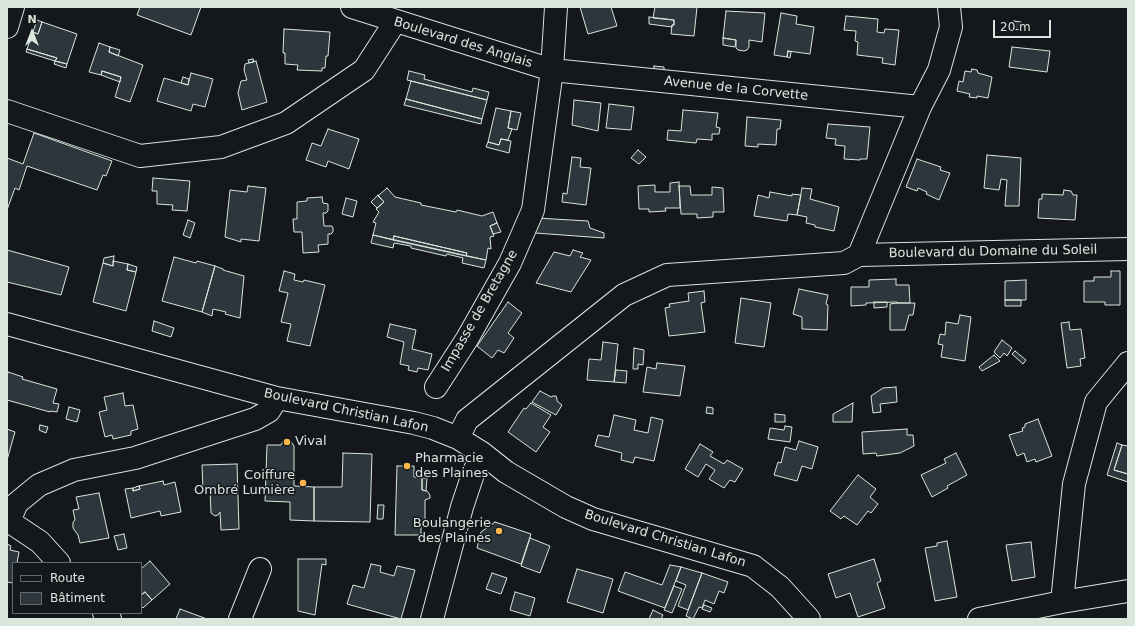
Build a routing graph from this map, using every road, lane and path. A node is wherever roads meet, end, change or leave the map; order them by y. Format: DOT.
graph roads {
  1 [pos="13,7"];
  2 [pos="352,7"];
  3 [pos="556,7"];
  4 [pos="949,7"];
  5 [pos="395,22"];
  6 [pos="7,27"];
  7 [pos="552,70"];
  8 [pos="920,107"];
  9 [pos="7,111"];
  10 [pos="1128,248"];
  11 [pos="859,255"];
  12 [pos="7,324"];
  13 [pos="1128,362"];
  14 [pos="436,387"];
  15 [pos="277,398"];
  16 [pos="458,438"];
  17 [pos="482,453"];
  18 [pos="8,520"];
  19 [pos="58,562"];
  20 [pos="260,569"];
  21 [pos="1128,591"];
  22 [pos="1062,602"];
  23 [pos="240,619"];
  24 [pos="432,619"];
  25 [pos="809,619"];
  26 [pos="979,619"];
  1 -- 6 [label="street"];
  2 -- 5 [label="street, Boulevard des Anglais"];
  3 -- 7 [label="street, Impasse de Bretagne"];
  4 -- 8 [label="street"];
  5 -- 7 [label="street, Boulevard des Anglais"];
  5 -- 9 [label="street"];
  7 -- 8 [label="street, Avenue de la Corvette"];
  7 -- 14 [label="street, Impasse de Bretagne"];
  8 -- 11 [label="street"];
  10 -- 11 [label="street, Boulevard du Domaine du Soleil"];
  11 -- 16 [label="street, Boulevard du Domaine du Soleil"];
  12 -- 15 [label="street, Boulevard Christian Lafon"];
  13 -- 22 [label="street"];
  15 -- 16 [label="street, Boulevard Christian Lafon"];
  15 -- 18 [label="street"];
  16 -- 17 [label="street, Boulevard Christian Lafon"];
  17 -- 24 [label="street"];
  17 -- 25 [label="street, Boulevard Christian Lafon"];
  18 -- 19 [label="street"];
  20 -- 23 [label="street"];
  21 -- 22 [label="street"];
  22 -- 26 [label="street"];
}
